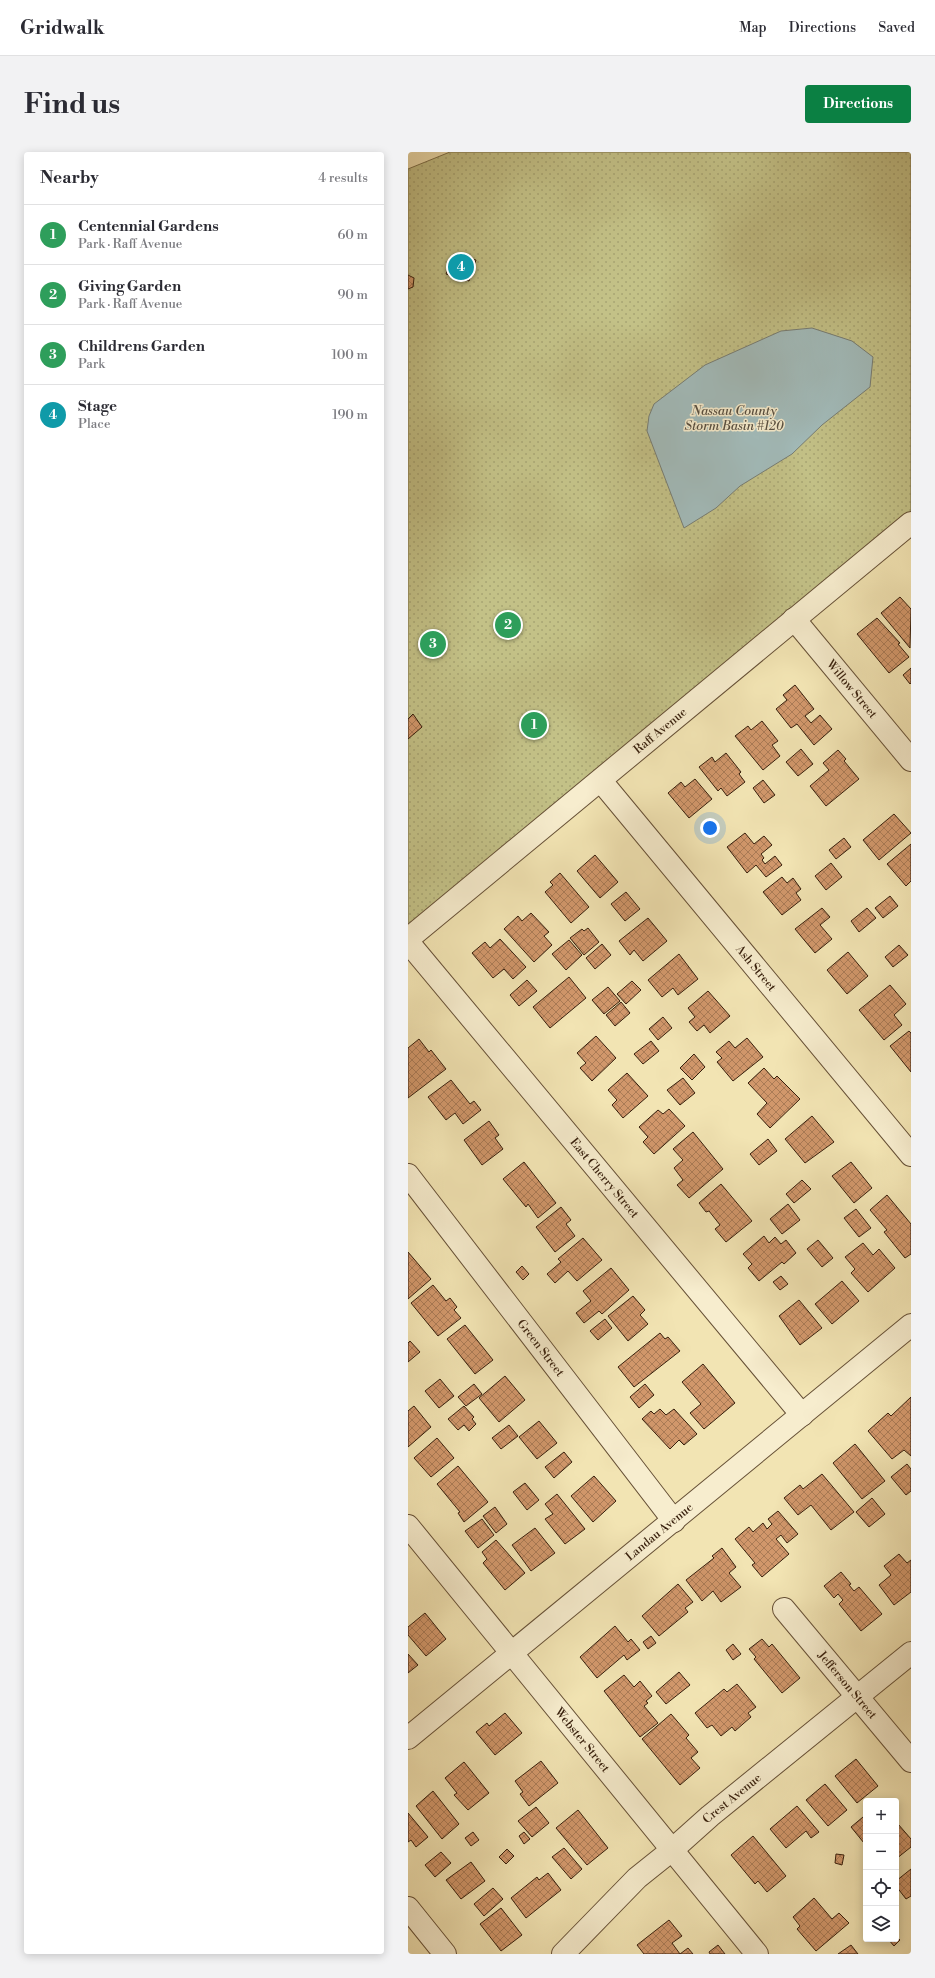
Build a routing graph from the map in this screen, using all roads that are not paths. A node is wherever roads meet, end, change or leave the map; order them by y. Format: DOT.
graph roads {
  1 [pos="911,523"];
  2 [pos="794,619"];
  3 [pos="911,760"];
  4 [pos="601,781"];
  5 [pos="408,940"];
  6 [pos="911,1155"];
  7 [pos="408,1175"];
  8 [pos="911,1325"];
  9 [pos="802,1415"];
  10 [pos="674,1521"];
  11 [pos="408,1526"];
  12 [pos="784,1609"];
  13 [pos="512,1653"];
  14 [pos="911,1653"];
  15 [pos="858,1696"];
  16 [pos="408,1738"];
  17 [pos="911,1761"];
  18 [pos="672,1850"];
  19 [pos="408,1908"];
  20 [pos="445,1954"];
  21 [pos="563,1954"];
  22 [pos="756,1954"];
  1 -- 2 [label="street, Raff Avenue"];
  2 -- 3 [label="street, Willow Street"];
  2 -- 4 [label="street, Raff Avenue"];
  4 -- 5 [label="street, Raff Avenue"];
  4 -- 6 [label="street, Ash Street"];
  5 -- 9 [label="street, East Cherry Street"];
  7 -- 10 [label="street, Green Street"];
  8 -- 9 [label="street, Landau Avenue"];
  9 -- 10 [label="street, Landau Avenue"];
  10 -- 13 [label="street, Landau Avenue"];
  11 -- 13 [label="street, Webster Street"];
  12 -- 15 [label="street, Jefferson Street"];
  13 -- 16 [label="street, Landau Avenue"];
  13 -- 18 [label="street, Webster Street"];
  14 -- 15 [label="street, Crest Avenue"];
  15 -- 17 [label="street, Jefferson Street"];
  15 -- 18 [label="street, Crest Avenue"];
  18 -- 21 [label="street, Crest Avenue"];
  18 -- 22 [label="street, Webster Street"];
  19 -- 20 [label="street"];
}
